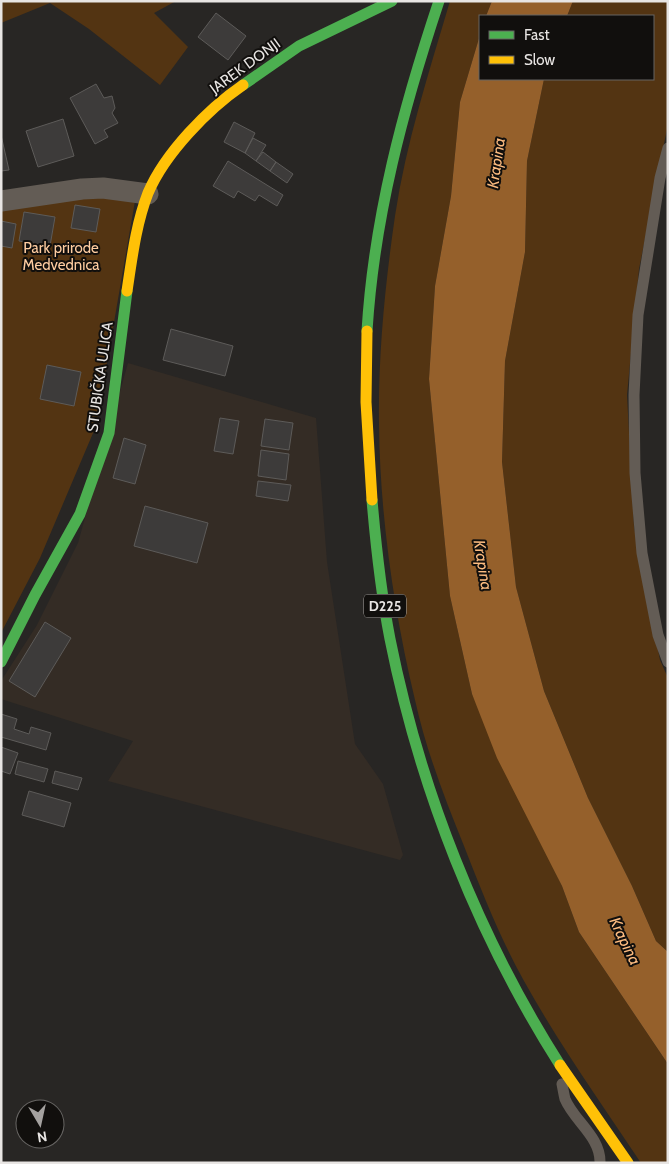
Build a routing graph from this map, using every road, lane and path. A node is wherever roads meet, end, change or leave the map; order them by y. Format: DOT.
graph roads {
  1 [pos="392,1"];
  2 [pos="439,1"];
  3 [pos="668,148"];
  4 [pos="148,194"];
  5 [pos="1,202"];
  6 [pos="1,662"];
  7 [pos="668,662"];
  8 [pos="556,1058"];
  9 [pos="600,1163"];
  10 [pos="628,1163"];
  1 -- 4 [label="main road, JAREK DONJI"];
  2 -- 8 [label="main road, D225"];
  3 -- 7 [label="lane"];
  4 -- 5 [label="street"];
  4 -- 6 [label="main road, STUBIČKA ULICA"];
  8 -- 9 [label="lane"];
  8 -- 10 [label="main road, D225"];
}
